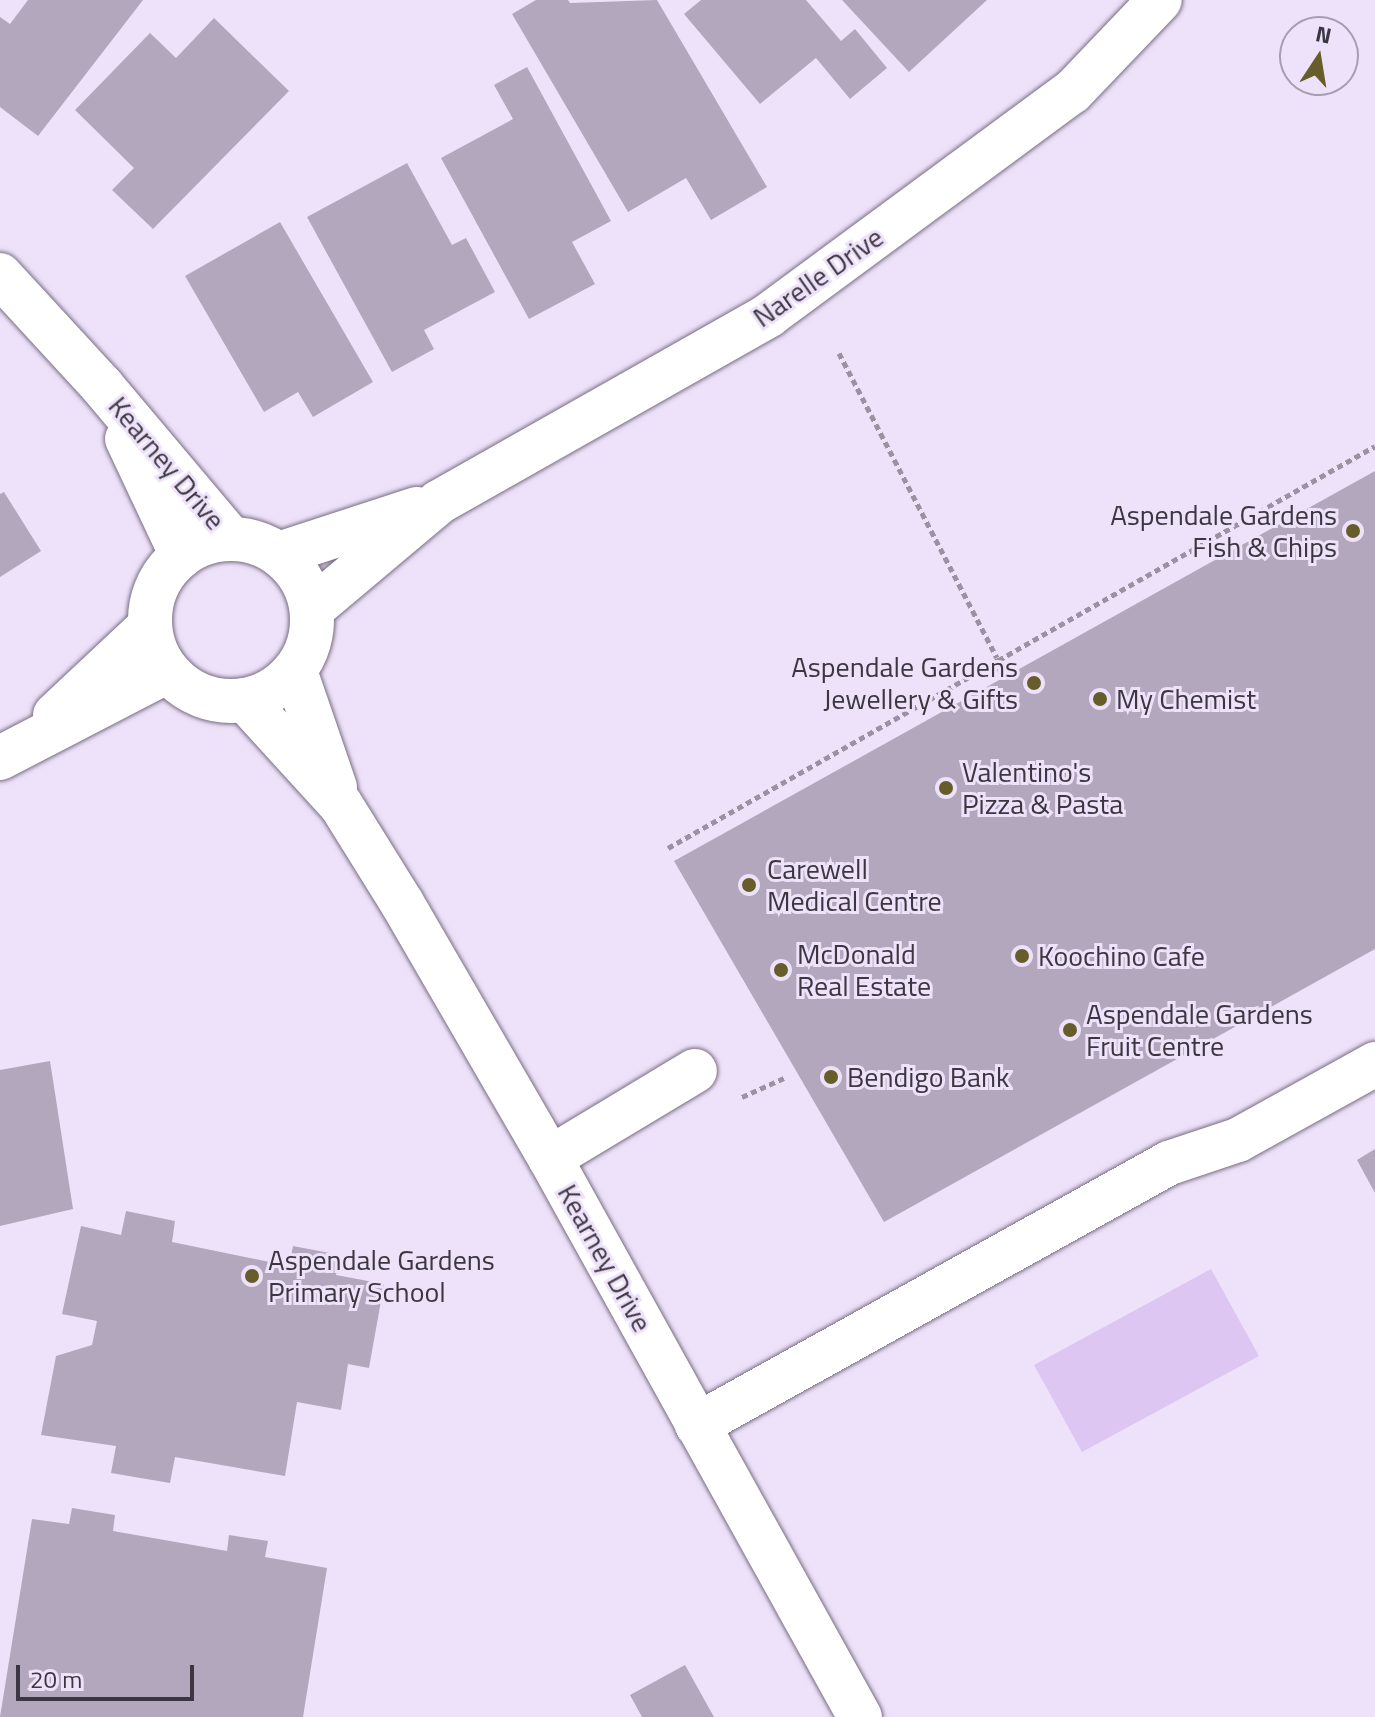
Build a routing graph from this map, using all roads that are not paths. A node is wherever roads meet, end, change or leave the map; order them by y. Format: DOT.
graph roads {
  1 [pos="1160,0"];
  2 [pos="0,275"];
  3 [pos="102,386"];
  4 [pos="439,502"];
  5 [pos="231,539"];
  6 [pos="279,554"];
  7 [pos="182,556"];
  8 [pos="312,609"];
  9 [pos="150,626"];
  10 [pos="168,671"];
  11 [pos="295,671"];
  12 [pos="245,700"];
  13 [pos="12,751"];
  14 [pos="341,805"];
  15 [pos="1375,1064"];
  16 [pos="695,1071"];
  17 [pos="550,1158"];
  18 [pos="697,1425"];
  19 [pos="860,1717"];
  1 -- 4 [label="street, Narelle Drive"];
  2 -- 3 [label="street, Kearney Drive"];
  3 -- 5 [label="street, Kearney Drive"];
  3 -- 7 [label="street, Kearney Drive"];
  4 -- 6 [label="street, Narelle Drive"];
  4 -- 8 [label="street, Narelle Drive"];
  5 -- 6 [label="street"];
  5 -- 7 [label="street"];
  6 -- 8 [label="street"];
  7 -- 9 [label="street"];
  8 -- 11 [label="street"];
  9 -- 10 [label="street"];
  9 -- 13 [label="street"];
  10 -- 12 [label="street"];
  10 -- 13 [label="street"];
  11 -- 12 [label="street"];
  11 -- 14 [label="street, Kearney Drive"];
  12 -- 14 [label="street, Kearney Drive"];
  14 -- 17 [label="street, Kearney Drive"];
  15 -- 18 [label="street"];
  16 -- 17 [label="street"];
  17 -- 18 [label="street, Kearney Drive"];
  18 -- 19 [label="street, Kearney Drive"];
}
